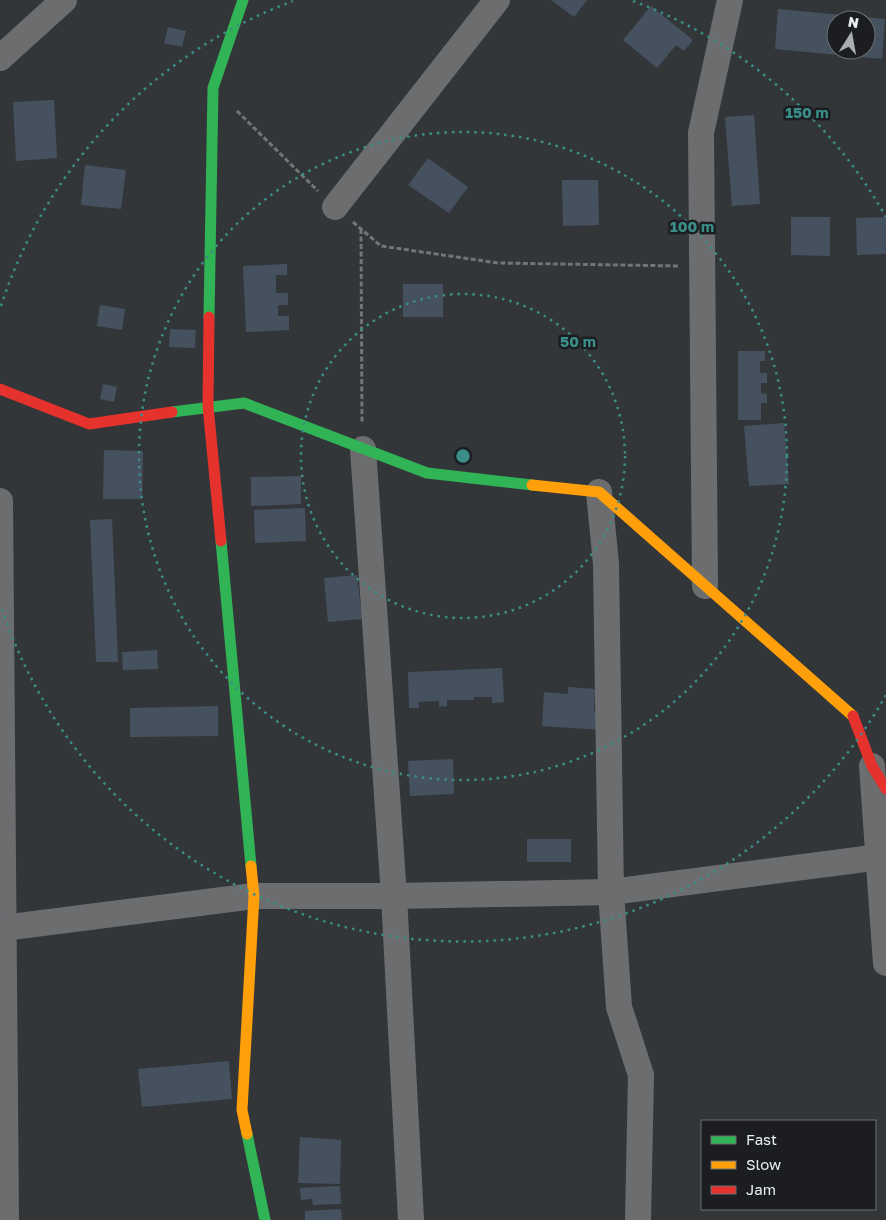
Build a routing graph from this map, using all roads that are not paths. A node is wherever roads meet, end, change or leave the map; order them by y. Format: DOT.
graph roads {
  1 [pos="64,0"];
  2 [pos="243,0"];
  3 [pos="497,0"];
  4 [pos="730,0"];
  5 [pos="0,58"];
  6 [pos="335,207"];
  7 [pos="0,389"];
  8 [pos="208,406"];
  9 [pos="363,449"];
  10 [pos="599,492"];
  11 [pos="0,502"];
  12 [pos="705,586"];
  13 [pos="872,766"];
  14 [pos="886,789"];
  15 [pos="880,857"];
  16 [pos="611,892"];
  17 [pos="254,896"];
  18 [pos="394,896"];
  19 [pos="3,928"];
  20 [pos="886,963"];
  21 [pos="6,1220"];
  22 [pos="265,1220"];
  23 [pos="411,1220"];
  24 [pos="638,1220"];
  1 -- 5 [label="street"];
  2 -- 8 [label="street"];
  3 -- 6 [label="street"];
  4 -- 12 [label="street"];
  7 -- 8 [label="street"];
  8 -- 9 [label="street"];
  8 -- 17 [label="street"];
  9 -- 10 [label="street"];
  9 -- 18 [label="street"];
  10 -- 12 [label="street"];
  10 -- 16 [label="street"];
  11 -- 19 [label="street"];
  12 -- 13 [label="street"];
  13 -- 14 [label="street"];
  13 -- 15 [label="street"];
  15 -- 16 [label="street"];
  15 -- 20 [label="street"];
  16 -- 18 [label="street"];
  16 -- 24 [label="street"];
  17 -- 18 [label="street"];
  17 -- 19 [label="street"];
  17 -- 22 [label="street"];
  18 -- 23 [label="street"];
  19 -- 21 [label="street"];
}
